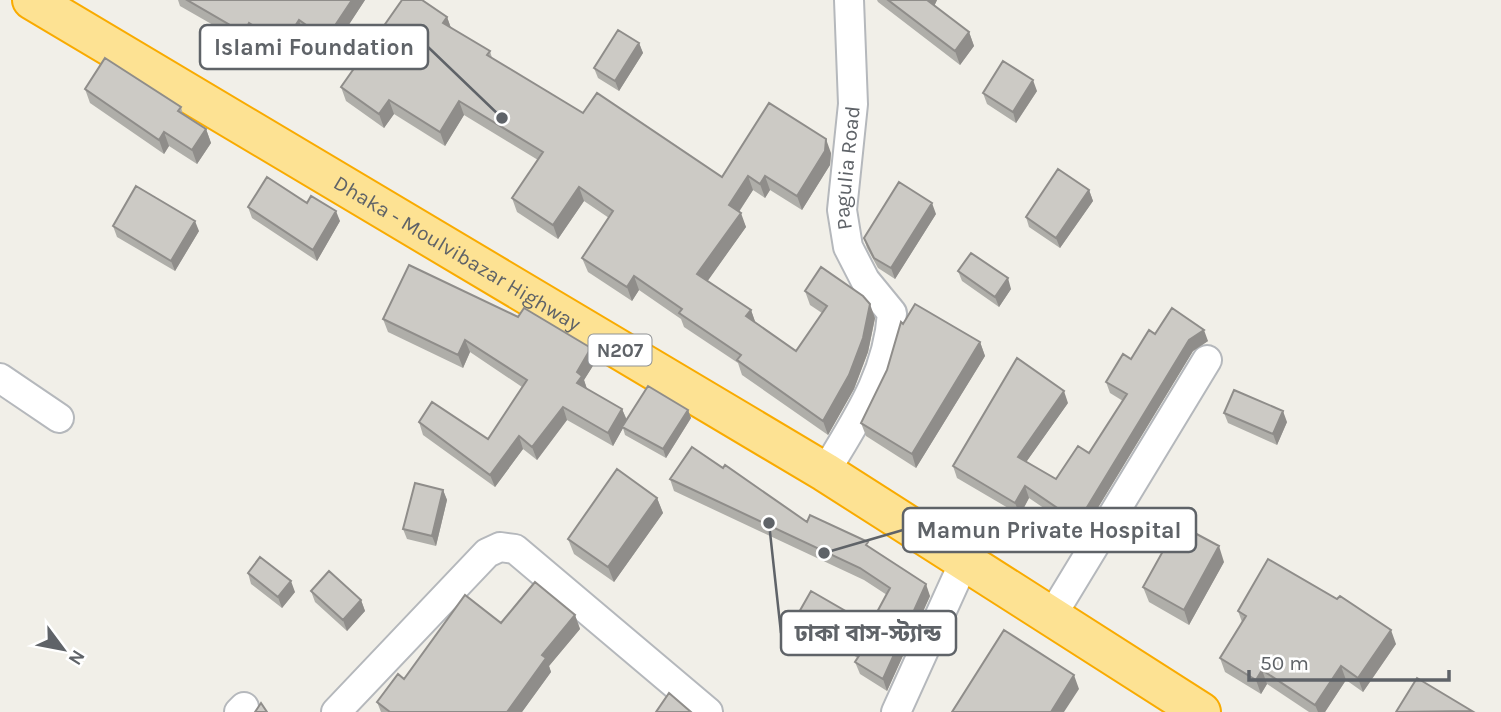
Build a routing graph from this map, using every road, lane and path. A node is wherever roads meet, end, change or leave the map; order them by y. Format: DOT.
graph roads {
  1 [pos="32,0"];
  2 [pos="849,0"];
  3 [pos="1207,360"];
  4 [pos="0,378"];
  5 [pos="59,418"];
  6 [pos="825,472"];
  7 [pos="964,562"];
  8 [pos="1051,617"];
  9 [pos="336,712"];
  10 [pos="708,712"];
  11 [pos="896,712"];
  12 [pos="1201,712"];
  1 -- 6 [label="highway, Dhaka - Moulvibazar Highway / N207"];
  2 -- 6 [label="street, Pagulia Road"];
  3 -- 8 [label="street"];
  4 -- 5 [label="street"];
  6 -- 7 [label="highway, Dhaka - Moulvibazar Highway / N207"];
  7 -- 8 [label="highway, Dhaka - Moulvibazar Highway / N207"];
  7 -- 11 [label="street"];
  8 -- 12 [label="highway, Dhaka - Moulvibazar Highway / N207"];
  9 -- 10 [label="street"];
}
